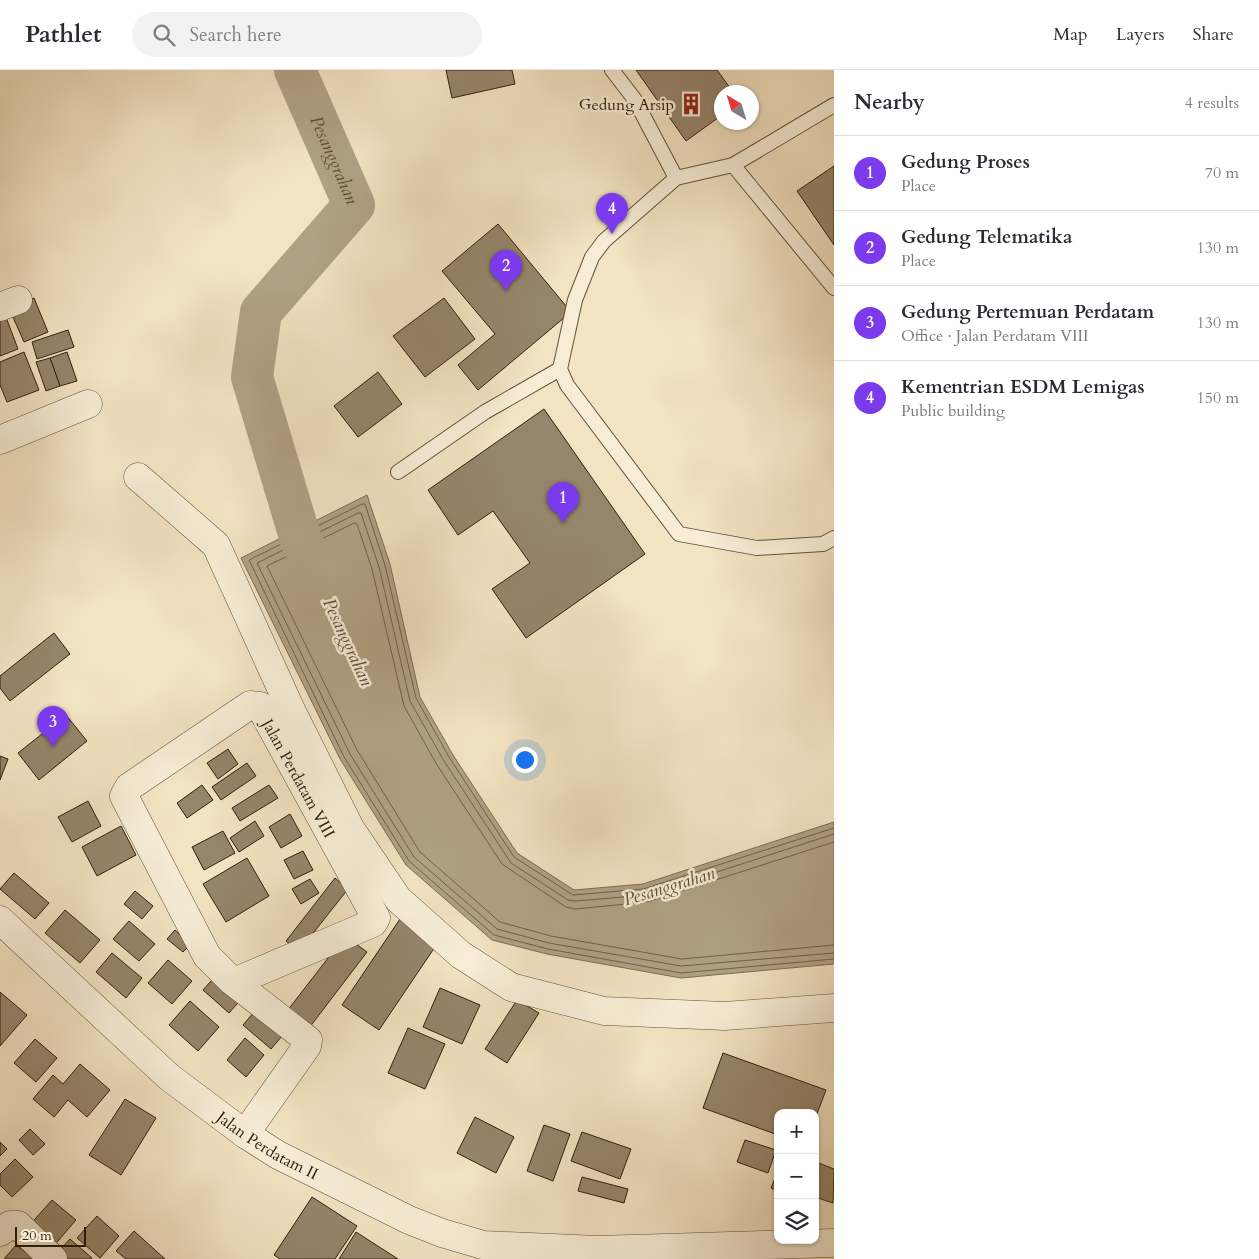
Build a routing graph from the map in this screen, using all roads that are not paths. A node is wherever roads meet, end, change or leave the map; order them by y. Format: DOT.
graph roads {
  1 [pos="612,70"];
  2 [pos="834,105"];
  3 [pos="733,165"];
  4 [pos="676,178"];
  5 [pos="834,288"];
  6 [pos="560,368"];
  7 [pos="88,404"];
  8 [pos="0,440"];
  9 [pos="398,472"];
  10 [pos="138,477"];
  11 [pos="834,538"];
  12 [pos="0,920"];
  13 [pos="234,982"];
  14 [pos="834,1008"];
  15 [pos="245,1134"];
  16 [pos="5,1228"];
  17 [pos="834,1243"];
  18 [pos="480,1252"];
  19 [pos="53,1259"];
  1 -- 4 [label="lane"];
  2 -- 3 [label="lane"];
  3 -- 4 [label="lane"];
  3 -- 5 [label="lane"];
  4 -- 6 [label="lane"];
  6 -- 9 [label="lane"];
  6 -- 11 [label="lane"];
  7 -- 8 [label="street"];
  10 -- 14 [label="street"];
  12 -- 15 [label="street, Jalan Perdatam II"];
  13 -- 13 [label="street, Jalan Perdatam VIII"];
  13 -- 15 [label="street, Jalan Perdatam VIII"];
  15 -- 18 [label="street, Jalan Perdatam II"];
  16 -- 19 [label="street"];
  17 -- 18 [label="street, Jalan Perdatam II"];
}
